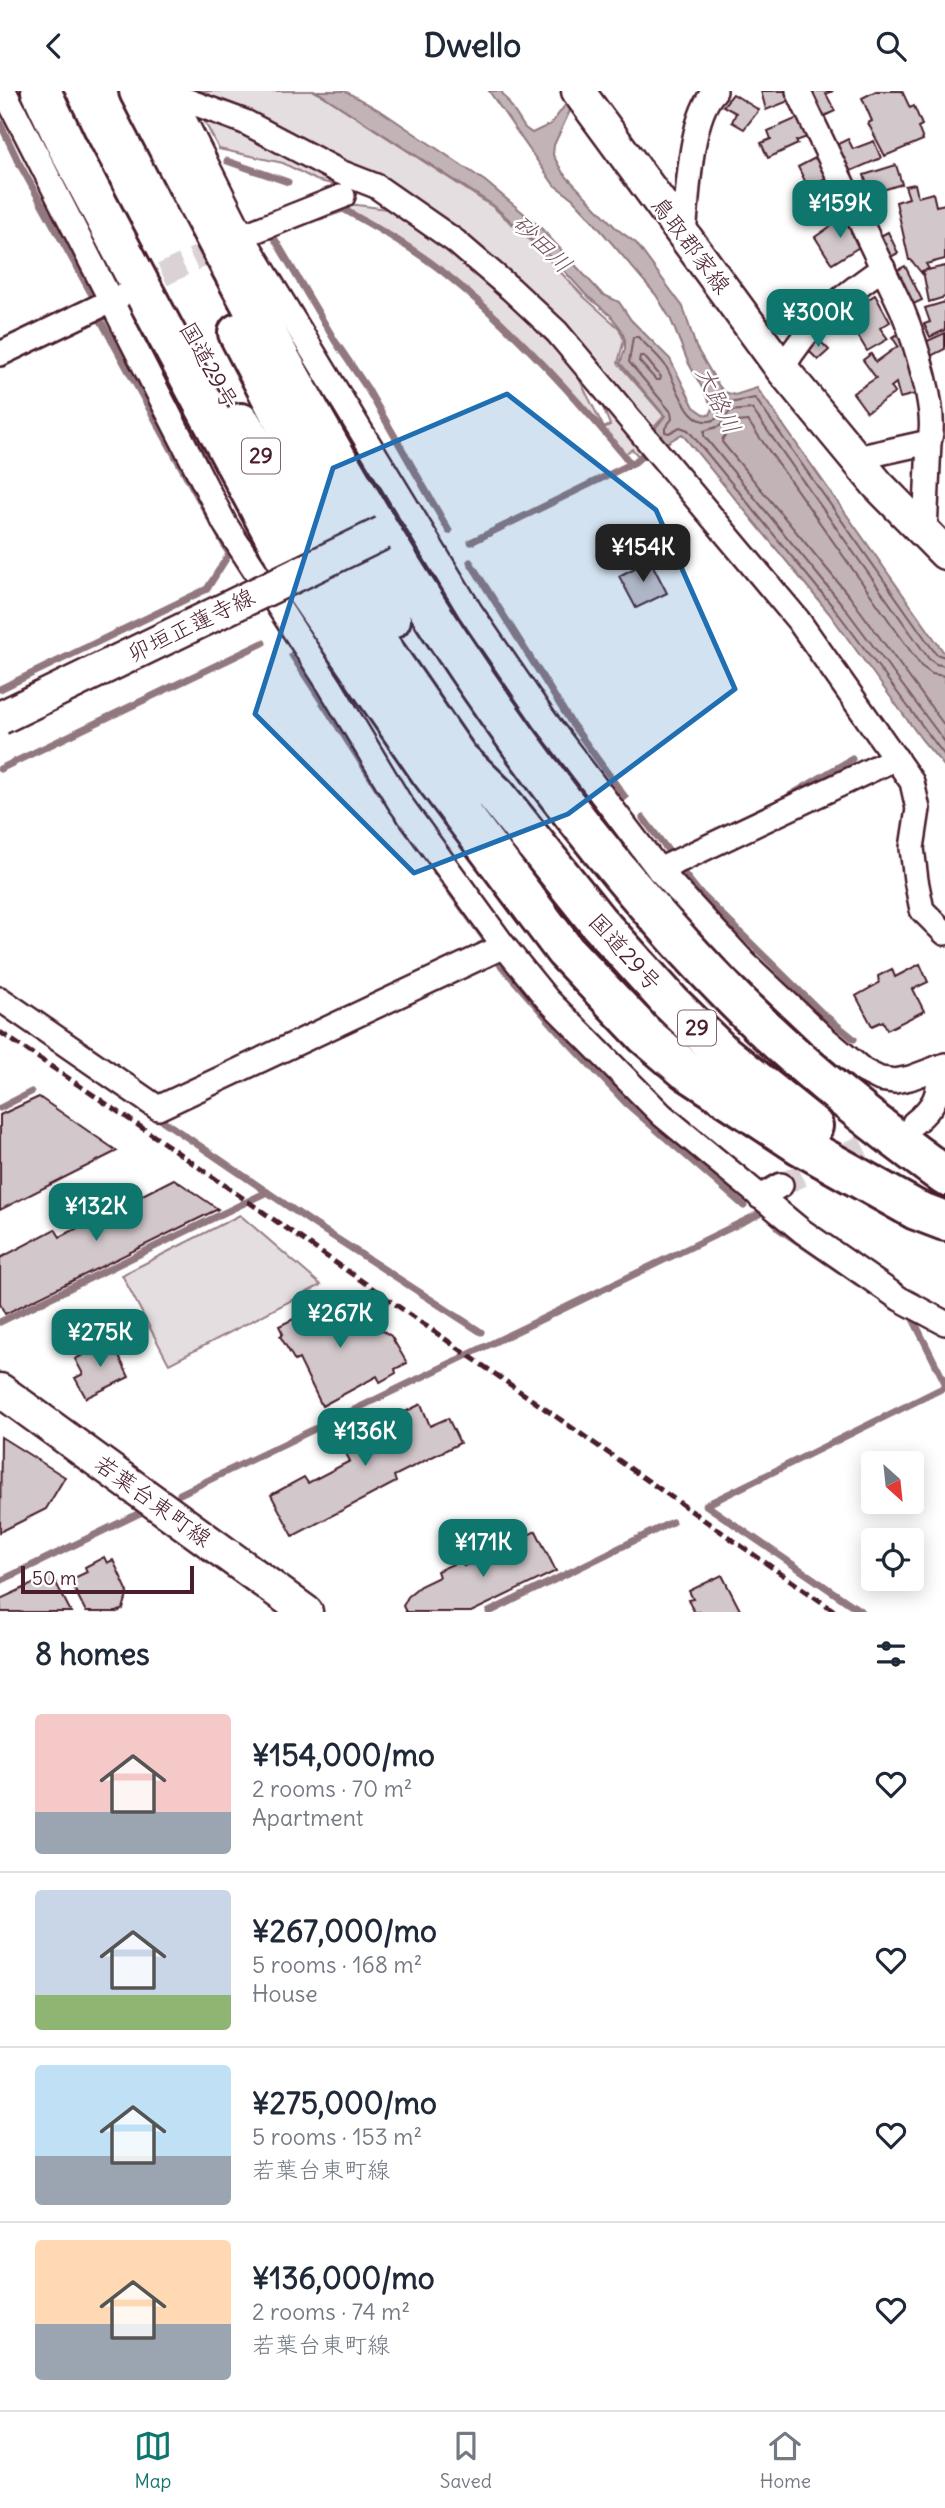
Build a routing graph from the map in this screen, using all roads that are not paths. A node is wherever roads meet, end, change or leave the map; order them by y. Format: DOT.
graph roads {
  1 [pos="4,91"];
  2 [pos="41,91"];
  3 [pos="65,91"];
  4 [pos="113,91"];
  5 [pos="578,91"];
  6 [pos="798,91"];
  7 [pos="160,92"];
  8 [pos="712,92"];
  9 [pos="343,196"];
  10 [pos="684,234"];
  11 [pos="237,238"];
  12 [pos="883,268"];
  13 [pos="115,299"];
  14 [pos="0,354"];
  15 [pos="782,369"];
  16 [pos="929,442"];
  17 [pos="857,458"];
  18 [pos="383,533"];
  19 [pos="935,543"];
  20 [pos="295,575"];
  21 [pos="0,718"];
  22 [pos="896,758"];
  23 [pos="496,795"];
  24 [pos="659,870"];
  25 [pos="945,933"];
  26 [pos="504,946"];
  27 [pos="0,999"];
  28 [pos="942,1066"];
  29 [pos="914,1123"];
  30 [pos="945,1176"];
  31 [pos="780,1185"];
  32 [pos="760,1196"];
  33 [pos="945,1209"];
  34 [pos="945,1221"];
  35 [pos="945,1323"];
  36 [pos="0,1390"];
  37 [pos="306,1612"];
  1 -- 13 [label="street"];
  2 -- 20 [label="highway"];
  3 -- 23 [label="highway, 国道29号 / 29"];
  4 -- 23 [label="highway, 国道29号 / 29"];
  5 -- 10 [label="main road, 鳥取郡家線"];
  6 -- 12 [label="street"];
  7 -- 11 [label="street"];
  7 -- 18 [label="highway"];
  7 -- 22 [label="street"];
  8 -- 10 [label="street"];
  9 -- 11 [label="street"];
  10 -- 15 [label="main road, 鳥取郡家線"];
  11 -- 24 [label="street"];
  12 -- 15 [label="street"];
  12 -- 16 [label="street"];
  13 -- 14 [label="street"];
  13 -- 26 [label="street"];
  15 -- 17 [label="main road, 鳥取郡家線"];
  16 -- 17 [label="street"];
  16 -- 19 [label="street"];
  17 -- 19 [label="main road, 鳥取郡家線"];
  18 -- 20 [label="main road, 卯垣正蓮寺線, bridge"];
  18 -- 30 [label="highway"];
  20 -- 21 [label="main road, 卯垣正蓮寺線, bridge"];
  20 -- 34 [label="highway"];
  22 -- 24 [label="street"];
  22 -- 25 [label="street"];
  23 -- 33 [label="highway, 国道29号 / 29"];
  24 -- 28 [label="street"];
  26 -- 27 [label="street"];
  26 -- 32 [label="street"];
  28 -- 29 [label="street"];
  31 -- 32 [label="street"];
  32 -- 35 [label="street"];
  36 -- 37 [label="main road, 若葉台東町線"];
}
